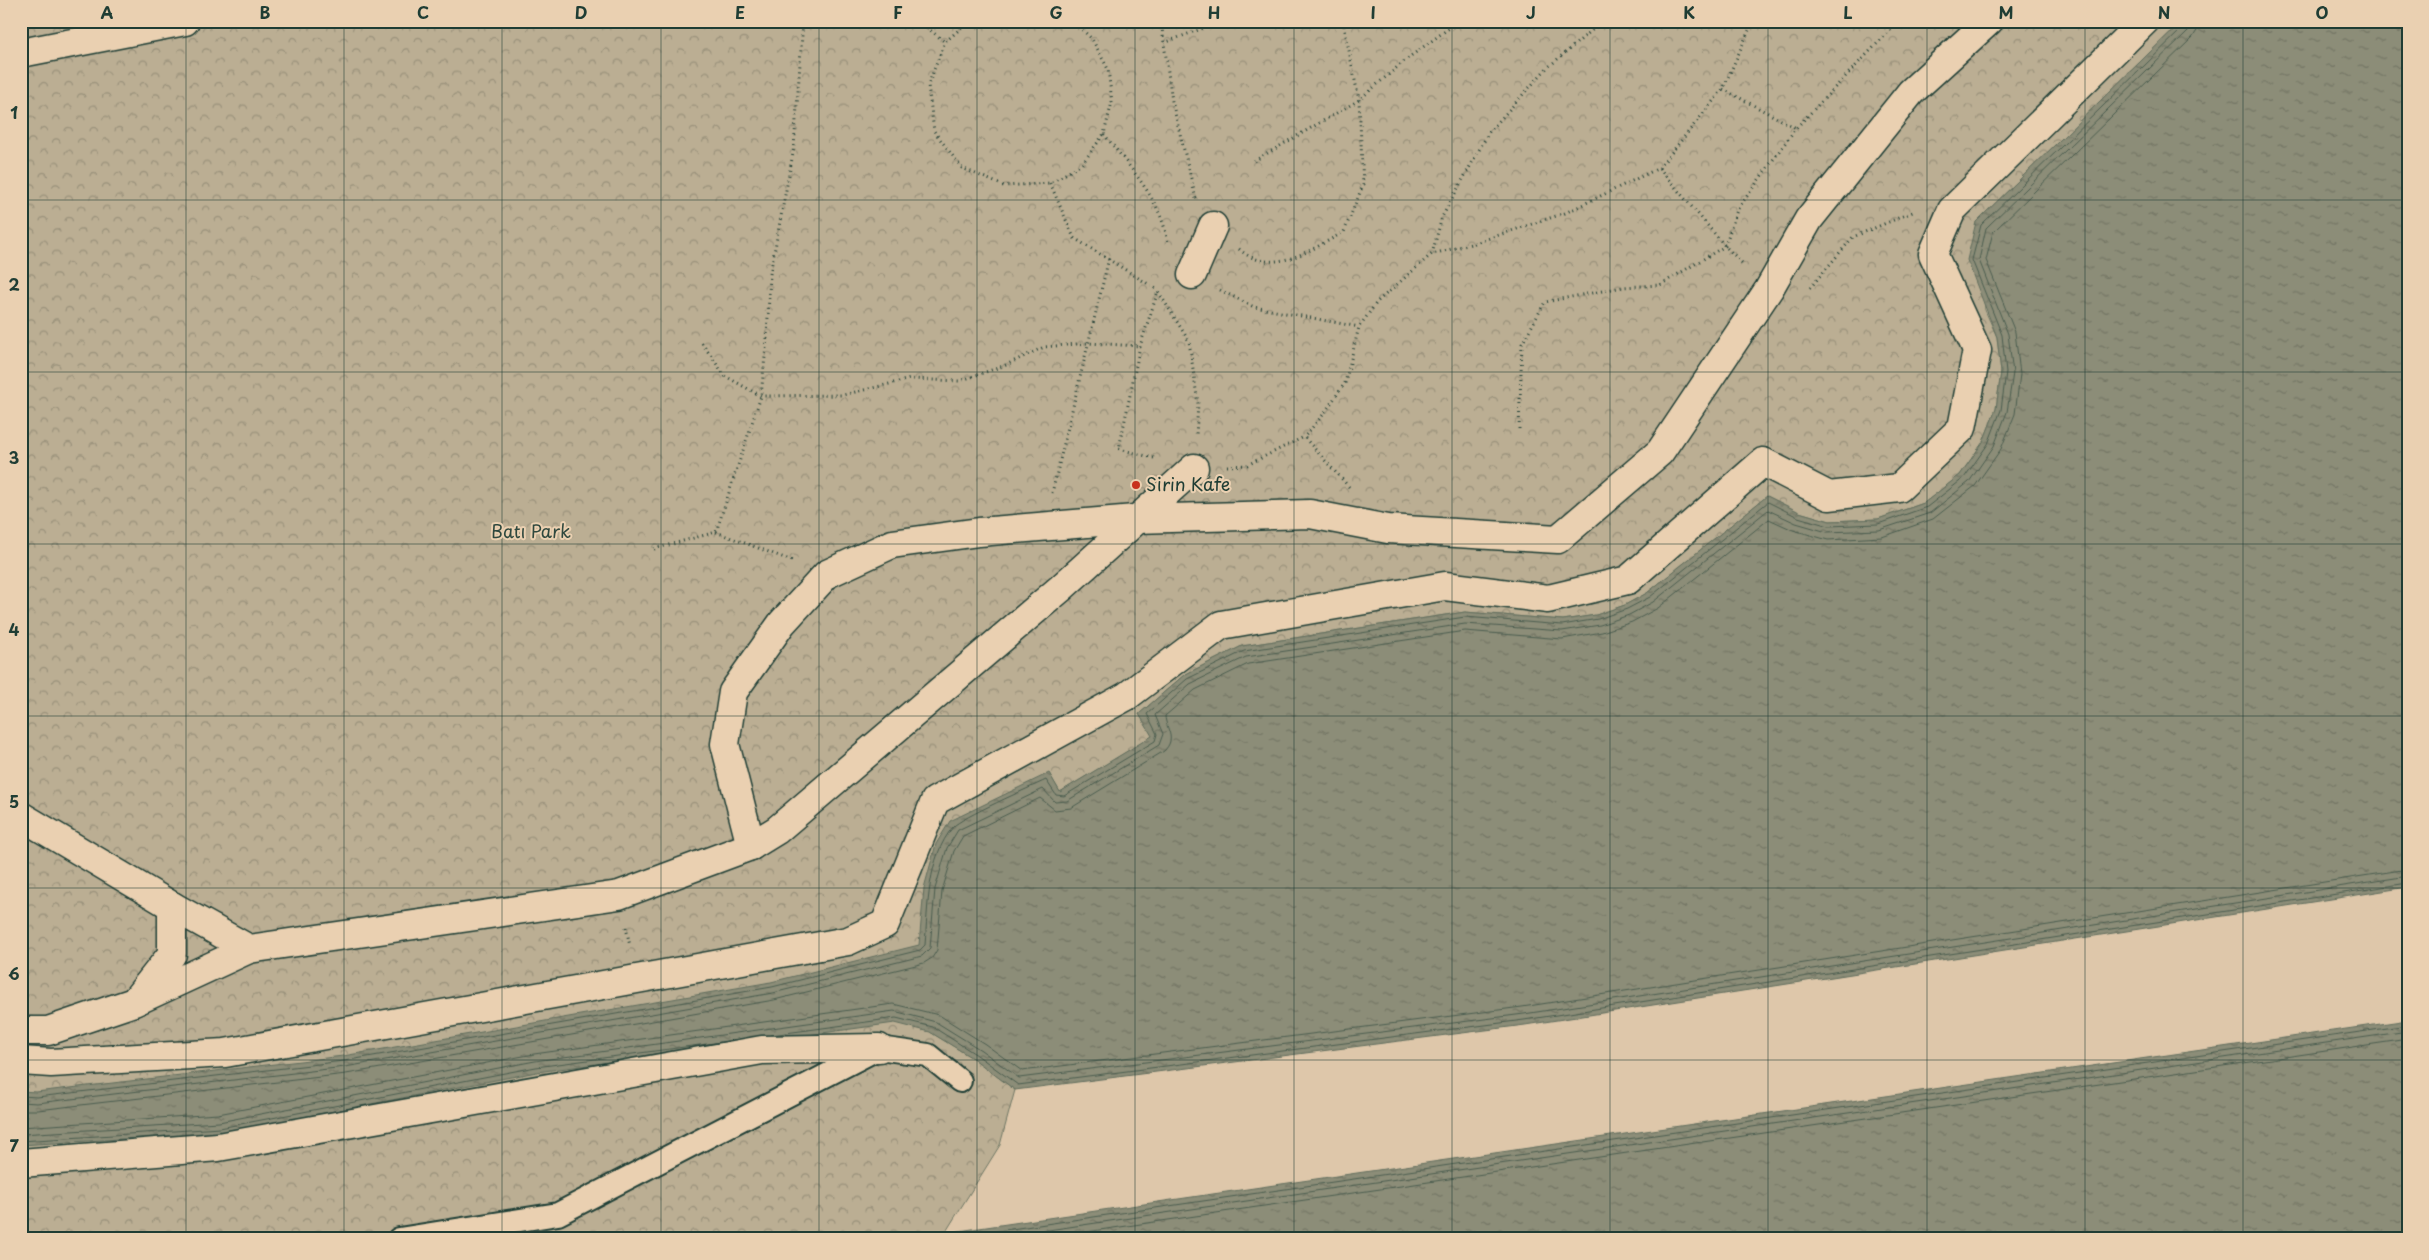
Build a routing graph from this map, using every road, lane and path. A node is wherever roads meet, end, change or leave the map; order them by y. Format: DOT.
graph roads {
  1 [pos="185,21"];
  2 [pos="803,21"];
  3 [pos="919,21"];
  4 [pos="969,21"];
  5 [pos="1073,21"];
  6 [pos="1162,21"];
  7 [pos="1222,21"];
  8 [pos="1343,21"];
  9 [pos="1459,21"];
  10 [pos="1606,21"];
  11 [pos="1753,21"];
  12 [pos="1899,21"];
  13 [pos="1990,21"];
  14 [pos="2145,21"];
  15 [pos="945,42"];
  16 [pos="1164,43"];
  17 [pos="21,53"];
  18 [pos="1723,89"];
  19 [pos="1359,100"];
  20 [pos="1796,128"];
  21 [pos="1104,134"];
  22 [pos="1254,161"];
  23 [pos="1659,168"];
  24 [pos="1050,183"];
  25 [pos="1952,210"];
  26 [pos="1213,226"];
  27 [pos="1725,246"];
  28 [pos="1432,254"];
  29 [pos="1109,258"];
  30 [pos="1192,275"];
  31 [pos="1161,284"];
  32 [pos="1769,289"];
  33 [pos="1809,290"];
  34 [pos="1158,291"];
  35 [pos="1359,327"];
  36 [pos="1088,343"];
  37 [pos="702,344"];
  38 [pos="1140,346"];
  39 [pos="760,396"];
  40 [pos="1519,429"];
  41 [pos="1304,437"];
  42 [pos="1194,468"];
  43 [pos="1135,519"];
  44 [pos="1044,527"];
  45 [pos="1388,529"];
  46 [pos="716,532"];
  47 [pos="654,549"];
  48 [pos="828,574"];
  49 [pos="21,816"];
  50 [pos="751,846"];
  51 [pos="619,895"];
  52 [pos="172,906"];
  53 [pos="249,949"];
  54 [pos="637,979"];
  55 [pos="134,1002"];
  56 [pos="21,1032"];
  57 [pos="879,1048"];
  58 [pos="21,1061"];
  59 [pos="960,1081"];
  60 [pos="21,1163"];
  61 [pos="399,1239"];
  1 -- 17 [label="street"];
  2 -- 39 [label="path"];
  3 -- 15 [label="path"];
  4 -- 15 [label="path"];
  5 -- 21 [label="path"];
  6 -- 16 [label="path"];
  7 -- 16 [label="path"];
  8 -- 19 [label="path"];
  9 -- 19 [label="path"];
  10 -- 28 [label="path"];
  11 -- 18 [label="path"];
  12 -- 20 [label="path"];
  13 -- 32 [label="street"];
  14 -- 25 [label="street"];
  15 -- 24 [label="path"];
  16 -- 26 [label="path"];
  18 -- 20 [label="path"];
  18 -- 23 [label="path"];
  19 -- 22 [label="path"];
  19 -- 26 [label="path"];
  20 -- 27 [label="path"];
  21 -- 24 [label="path"];
  21 -- 30 [label="path"];
  23 -- 27 [label="path"];
  23 -- 28 [label="path"];
  24 -- 29 [label="path"];
  25 -- 33 [label="path"];
  25 -- 54 [label="street"];
  26 -- 30 [label="street"];
  27 -- 32 [label="path"];
  27 -- 40 [label="path"];
  28 -- 35 [label="path"];
  29 -- 34 [label="path"];
  29 -- 36 [label="path"];
  30 -- 35 [label="path"];
  31 -- 34 [label="path"];
  32 -- 45 [label="street"];
  34 -- 38 [label="path"];
  34 -- 42 [label="path"];
  35 -- 41 [label="path"];
  36 -- 38 [label="path"];
  36 -- 39 [label="path"];
  36 -- 44 [label="path"];
  37 -- 39 [label="path"];
  38 -- 42 [label="path"];
  39 -- 46 [label="path"];
  41 -- 42 [label="path"];
  41 -- 45 [label="path"];
  42 -- 43 [label="street"];
  43 -- 44 [label="street"];
  43 -- 45 [label="street"];
  43 -- 50 [label="street"];
  44 -- 48 [label="street"];
  46 -- 47 [label="path"];
  46 -- 48 [label="path"];
  48 -- 50 [label="street"];
  49 -- 52 [label="street"];
  50 -- 51 [label="street"];
  51 -- 53 [label="street"];
  51 -- 54 [label="path"];
  52 -- 53 [label="street"];
  52 -- 55 [label="street"];
  53 -- 55 [label="street"];
  54 -- 58 [label="street"];
  55 -- 56 [label="street"];
  57 -- 59 [label="street"];
  57 -- 60 [label="street"];
  57 -- 61 [label="street"];
}
